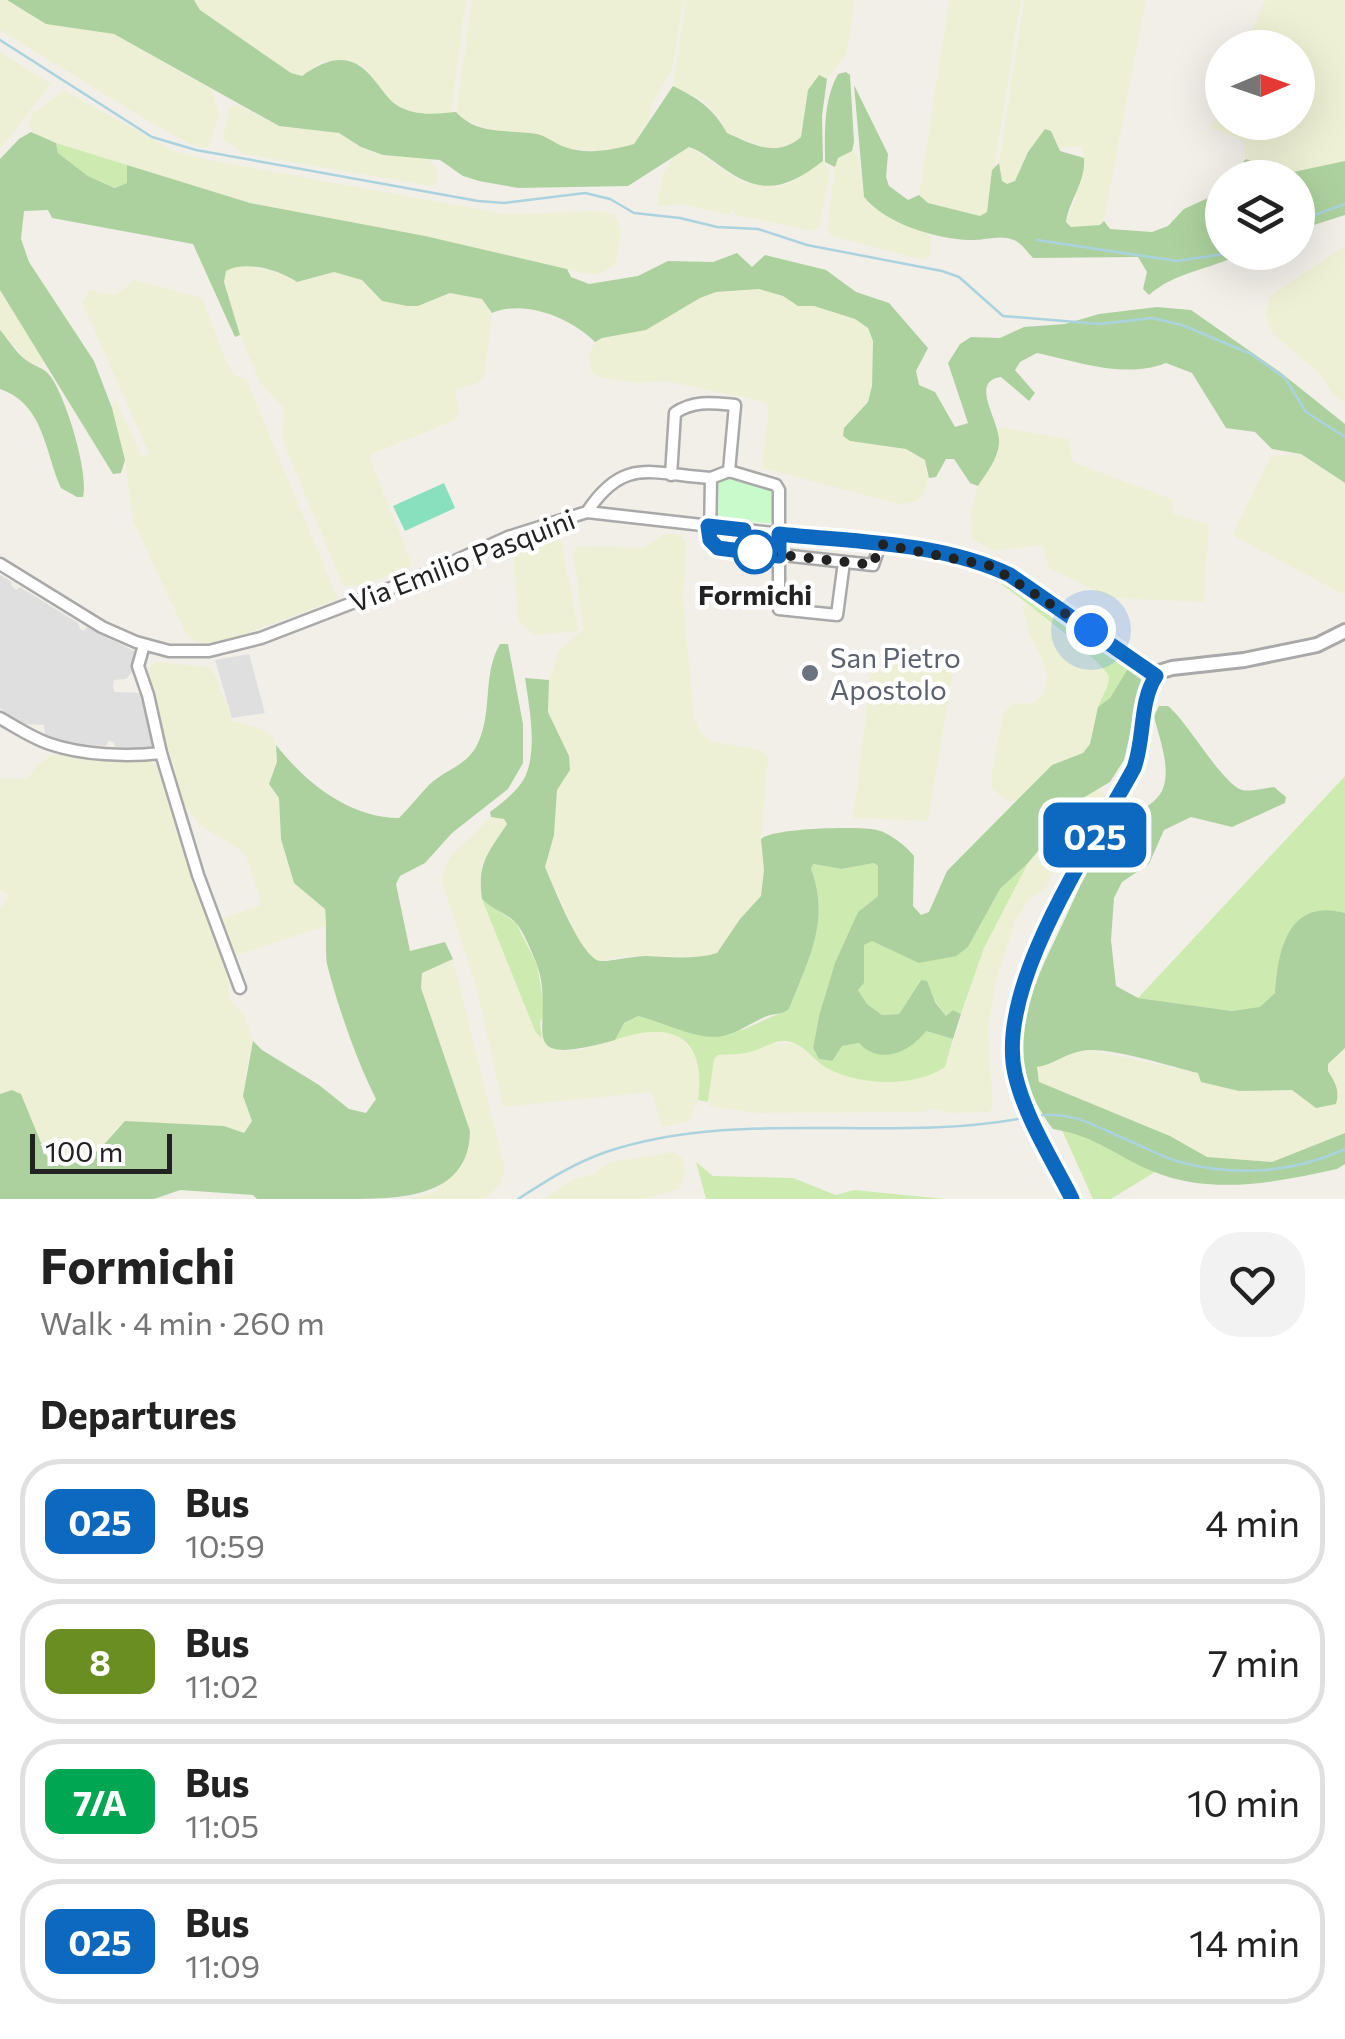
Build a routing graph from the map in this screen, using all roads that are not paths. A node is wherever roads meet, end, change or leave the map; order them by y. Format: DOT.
graph roads {
  1 [pos="729,471"];
  2 [pos="671,475"];
  3 [pos="711,478"];
  4 [pos="587,512"];
  5 [pos="708,526"];
  6 [pos="779,534"];
  7 [pos="880,544"];
  8 [pos="779,556"];
  9 [pos="844,562"];
  10 [pos="0,564"];
  11 [pos="1345,631"];
  12 [pos="144,645"];
  13 [pos="1156,676"];
  14 [pos="0,718"];
  15 [pos="161,754"];
  16 [pos="240,988"];
  17 [pos="1072,1199"];
  1 -- 2 [label="street"];
  1 -- 3 [label="street"];
  1 -- 6 [label="street"];
  2 -- 3 [label="street"];
  2 -- 4 [label="street"];
  3 -- 5 [label="street"];
  4 -- 5 [label="street, Via Emilio Pasquini"];
  4 -- 12 [label="street, Via Emilio Pasquini"];
  5 -- 6 [label="street, Via Emilio Pasquini"];
  5 -- 8 [label="street"];
  6 -- 7 [label="street, Via Emilio Pasquini"];
  6 -- 8 [label="street"];
  7 -- 9 [label="street"];
  7 -- 13 [label="street, Via Emilio Pasquini"];
  8 -- 9 [label="street"];
  8 -- 9 [label="street"];
  10 -- 12 [label="street, Via Emilio Pasquini"];
  11 -- 13 [label="street"];
  12 -- 15 [label="street"];
  13 -- 17 [label="street"];
  14 -- 15 [label="street"];
  15 -- 16 [label="street"];
}
